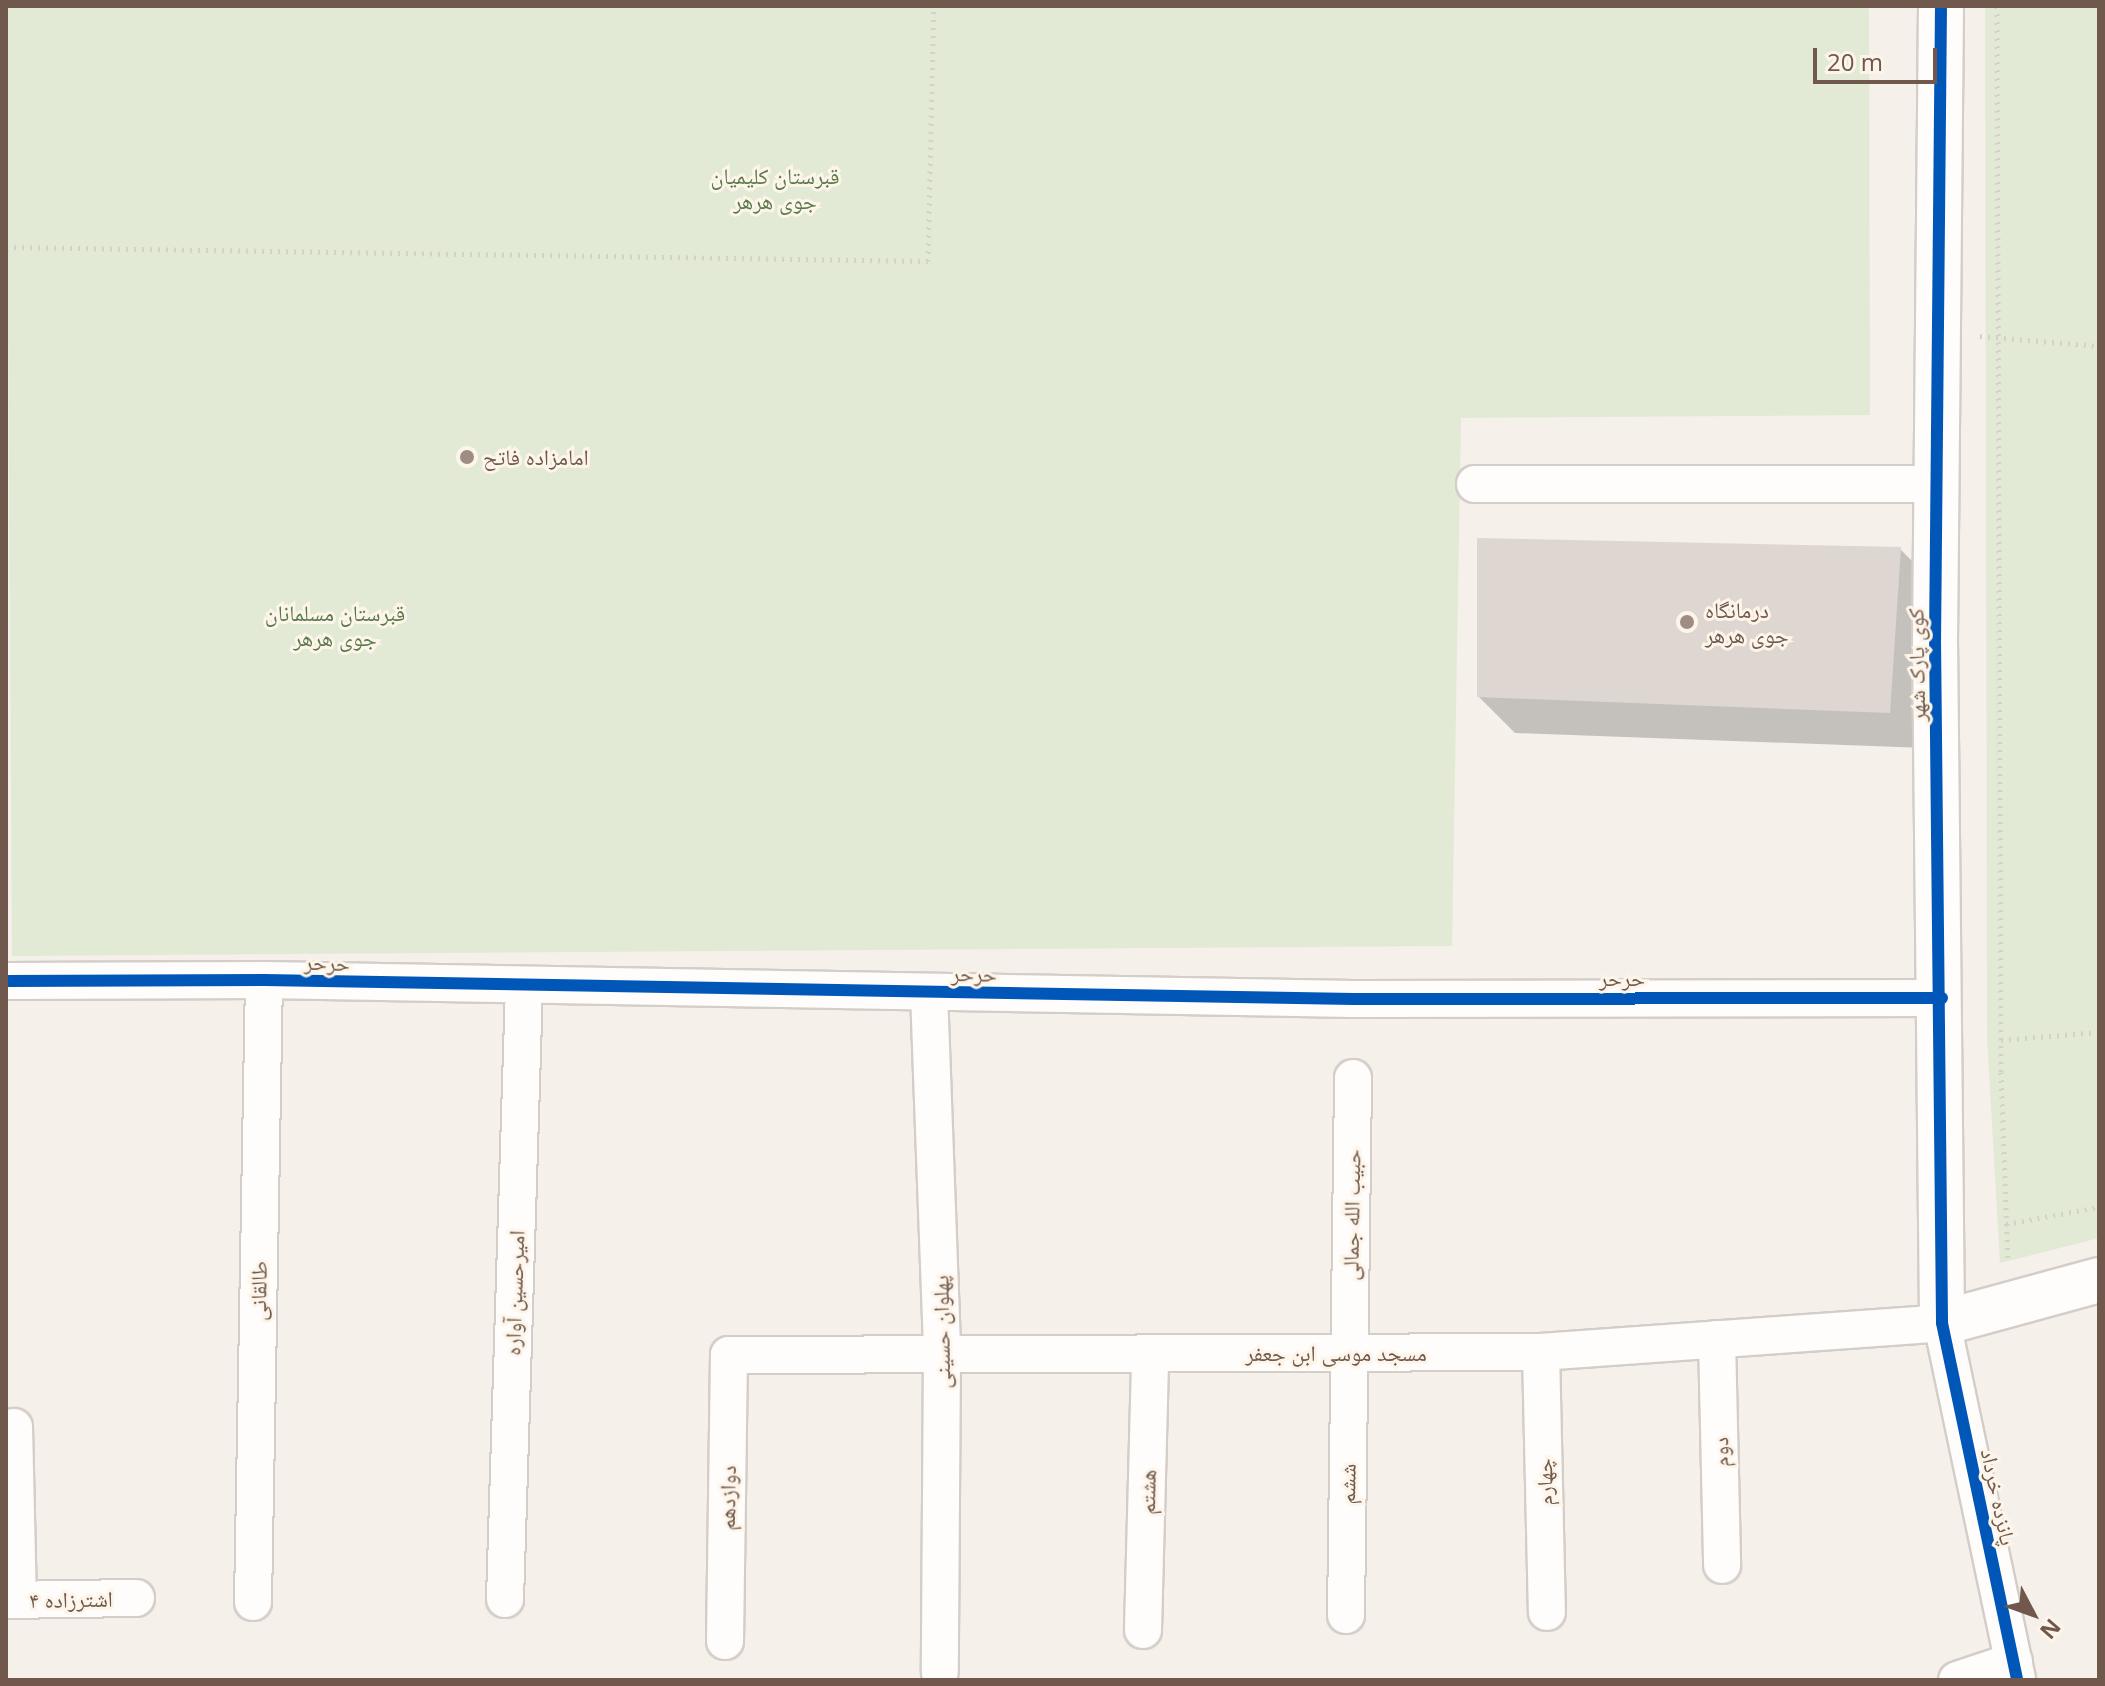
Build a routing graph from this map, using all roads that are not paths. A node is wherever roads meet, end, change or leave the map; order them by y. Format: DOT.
graph roads {
  1 [pos="1941,6"];
  2 [pos="1475,484"];
  3 [pos="1936,484"];
  4 [pos="264,980"];
  5 [pos="6,981"];
  6 [pos="524,988"];
  7 [pos="929,992"];
  8 [pos="1942,998"];
  9 [pos="1353,1078"];
  10 [pos="2099,1280"];
  11 [pos="1942,1323"];
  12 [pos="1717,1339"];
  13 [pos="1541,1352"];
  14 [pos="1348,1353"];
  15 [pos="942,1354"];
  16 [pos="1150,1354"];
  17 [pos="729,1355"];
  18 [pos="14,1427"];
  19 [pos="1722,1565"];
  20 [pos="136,1598"];
  21 [pos="505,1599"];
  22 [pos="12,1600"];
  23 [pos="253,1602"];
  24 [pos="1547,1612"];
  25 [pos="1346,1615"];
  26 [pos="1143,1630"];
  27 [pos="725,1641"];
  28 [pos="2015,1671"];
  29 [pos="940,1672"];
  30 [pos="1957,1680"];
  1 -- 3 [label="street, کوی پارک شهر"];
  2 -- 3 [label="street"];
  3 -- 8 [label="street, کوی پارک شهر"];
  4 -- 5 [label="street, حرحر"];
  4 -- 6 [label="street, حرحر"];
  4 -- 23 [label="street, طالقانی"];
  6 -- 7 [label="street, حرحر"];
  6 -- 21 [label="street, امیرحسین آواره"];
  7 -- 8 [label="street, حرحر"];
  7 -- 15 [label="street, پهلوان حسینی"];
  8 -- 11 [label="street, کوی پارک شهر"];
  9 -- 14 [label="street, حبیب الله جمالی"];
  10 -- 11 [label="street"];
  11 -- 12 [label="street, مسجد موسی ابن جعفر"];
  11 -- 28 [label="street, پانزده خرداد"];
  12 -- 13 [label="street, مسجد موسی ابن جعفر"];
  12 -- 19 [label="street, دوم"];
  13 -- 14 [label="street, مسجد موسی ابن جعفر"];
  13 -- 24 [label="street, چهارم"];
  14 -- 16 [label="street, مسجد موسی ابن جعفر"];
  14 -- 25 [label="street, ششم"];
  15 -- 16 [label="street, مسجد موسی ابن جعفر"];
  15 -- 17 [label="street, مسجد موسی ابن جعفر"];
  15 -- 29 [label="street, پهلوان حسینی"];
  16 -- 26 [label="street, هشتم"];
  17 -- 27 [label="street, دوازدهم"];
  18 -- 22 [label="street"];
  20 -- 22 [label="street, اشترزاده ۴"];
  28 -- 30 [label="street"];
}
